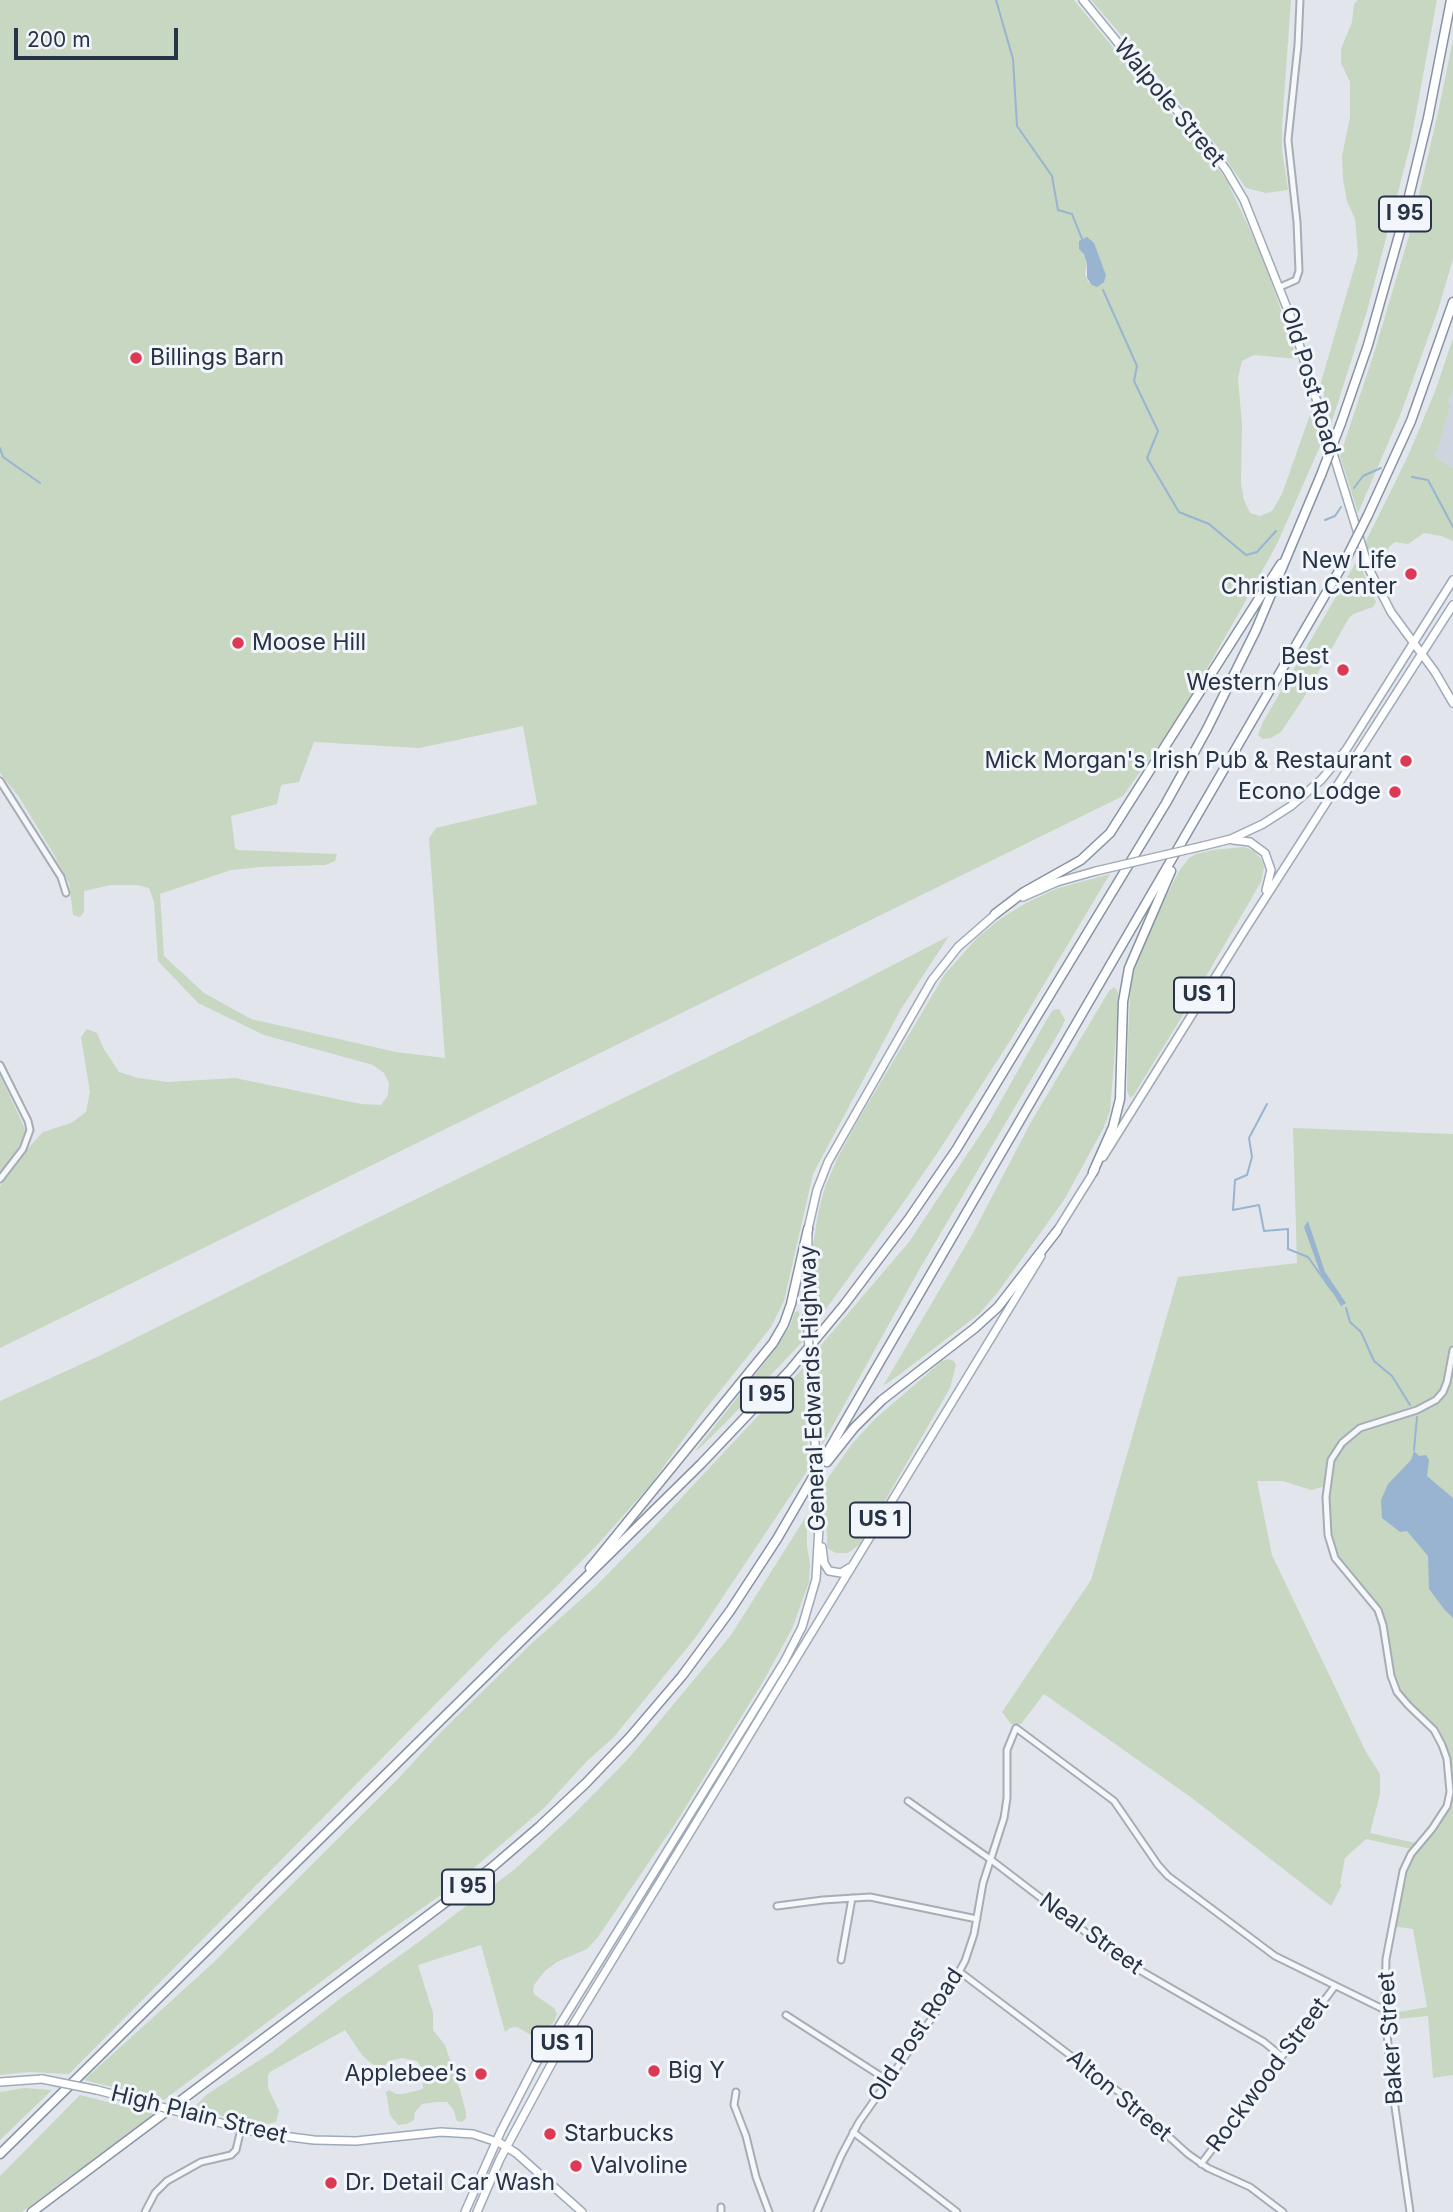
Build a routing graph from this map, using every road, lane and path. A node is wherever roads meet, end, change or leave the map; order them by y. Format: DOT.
graph roads {
  1 [pos="1083,0"];
  2 [pos="1300,0"];
  3 [pos="1451,0"];
  4 [pos="1280,287"];
  5 [pos="1453,302"];
  6 [pos="1293,547"];
  7 [pos="1453,580"];
  8 [pos="1453,605"];
  9 [pos="1413,642"];
  10 [pos="1422,654"];
  11 [pos="1453,703"];
  12 [pos="0,780"];
  13 [pos="1225,840"];
  14 [pos="1182,844"];
  15 [pos="66,893"];
  16 [pos="995,914"];
  17 [pos="1245,928"];
  18 [pos="0,1065"];
  19 [pos="1093,1172"];
  20 [pos="0,1179"];
  21 [pos="808,1229"];
  22 [pos="1057,1231"];
  23 [pos="1453,1350"];
  24 [pos="816,1474"];
  25 [pos="820,1529"];
  26 [pos="855,1562"];
  27 [pos="575,1588"];
  28 [pos="908,1801"];
  29 [pos="990,1858"];
  30 [pos="852,1898"];
  31 [pos="777,1906"];
  32 [pos="977,1919"];
  33 [pos="841,1960"];
  34 [pos="960,1972"];
  35 [pos="1335,1986"];
  36 [pos="1385,2010"];
  37 [pos="786,2015"];
  38 [pos="1281,2056"];
  39 [pos="887,2080"];
  40 [pos="0,2082"];
  41 [pos="736,2092"];
  42 [pos="241,2129"];
  43 [pos="853,2132"];
  44 [pos="496,2141"];
  45 [pos="507,2147"];
  46 [pos="0,2154"];
  47 [pos="1201,2164"];
  48 [pos="32,2212"];
  49 [pos="145,2212"];
  50 [pos="465,2212"];
  51 [pos="477,2212"];
  52 [pos="582,2212"];
  53 [pos="769,2212"];
  54 [pos="817,2212"];
  55 [pos="957,2212"];
  56 [pos="1282,2212"];
  57 [pos="1410,2212"];
  1 -- 4 [label="main road, Walpole Street"];
  2 -- 4 [label="street, Old Post Road"];
  3 -- 6 [label="highway, I 95, bridge"];
  4 -- 9 [label="main road, Old Post Road"];
  5 -- 14 [label="highway, I 95, bridge"];
  6 -- 16 [label="highway"];
  6 -- 27 [label="highway, I 95"];
  7 -- 9 [label="main road, General Edwards Highway / US 1"];
  8 -- 10 [label="main road, US 1"];
  9 -- 10 [label="main road, Old Post Road"];
  9 -- 13 [label="main road, General Edwards Highway / US 1"];
  10 -- 11 [label="main road, Old Post Road"];
  10 -- 17 [label="main road, US 1"];
  12 -- 15 [label="street"];
  13 -- 16 [label="main road, General Edwards Highway / US 1, bridge"];
  13 -- 17 [label="main road"];
  14 -- 19 [label="highway"];
  14 -- 24 [label="highway, I 95"];
  16 -- 21 [label="main road, General Edwards Highway / US 1"];
  17 -- 19 [label="main road, US 1"];
  18 -- 20 [label="street"];
  19 -- 22 [label="main road, US 1"];
  21 -- 25 [label="main road, General Edwards Highway / US 1, bridge"];
  21 -- 27 [label="highway"];
  22 -- 24 [label="highway"];
  22 -- 26 [label="main road, US 1"];
  23 -- 36 [label="street, Baker Street"];
  24 -- 48 [label="highway, I 95"];
  25 -- 26 [label="main road"];
  25 -- 44 [label="main road, General Edwards Highway / US 1"];
  26 -- 45 [label="main road, US 1"];
  27 -- 46 [label="highway, I 95"];
  28 -- 29 [label="street, Neal Street"];
  29 -- 32 [label="street, Old Post Road"];
  29 -- 35 [label="street, Old Post Road"];
  29 -- 38 [label="street, Neal Street"];
  30 -- 31 [label="street"];
  30 -- 32 [label="street"];
  30 -- 33 [label="street"];
  32 -- 34 [label="street, Old Post Road"];
  34 -- 39 [label="street, Old Post Road"];
  34 -- 47 [label="street, Alton Street"];
  35 -- 36 [label="street"];
  35 -- 38 [label="street, Rockwood Street"];
  36 -- 57 [label="street, Baker Street"];
  37 -- 39 [label="street"];
  38 -- 47 [label="street, Rockwood Street"];
  39 -- 43 [label="street, Old Post Road"];
  40 -- 42 [label="main road, High Plain Street, bridge"];
  41 -- 53 [label="street"];
  42 -- 44 [label="main road, High Plain Street"];
  42 -- 49 [label="street"];
  43 -- 54 [label="street, Old Post Road"];
  43 -- 55 [label="street"];
  44 -- 45 [label="main road, High Plain Street"];
  44 -- 50 [label="main road, US 1"];
  45 -- 51 [label="main road, US 1"];
  45 -- 52 [label="main road, High Plain Street"];
  47 -- 56 [label="street, Alton Street"];
}
